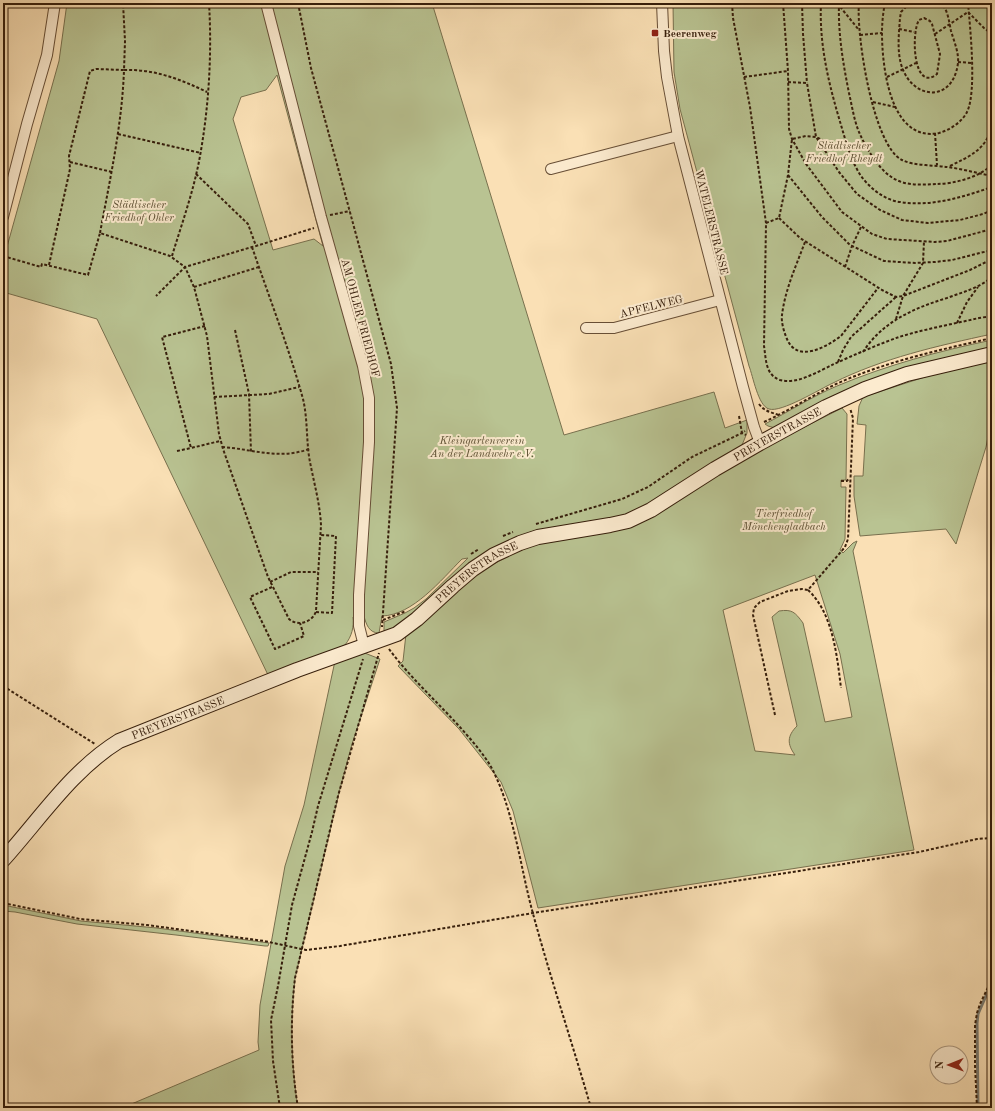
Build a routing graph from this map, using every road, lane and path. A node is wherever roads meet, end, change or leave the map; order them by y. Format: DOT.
graph roads {
  1 [pos="56,3"];
  2 [pos="123,3"];
  3 [pos="209,3"];
  4 [pos="266,3"];
  5 [pos="298,3"];
  6 [pos="662,3"];
  7 [pos="732,3"];
  8 [pos="783,3"];
  9 [pos="802,3"];
  10 [pos="821,3"];
  11 [pos="859,3"];
  12 [pos="885,3"];
  13 [pos="910,3"];
  14 [pos="940,3"];
  15 [pos="968,3"];
  16 [pos="838,4"];
  17 [pos="968,12"];
  18 [pos="950,25"];
  19 [pos="899,29"];
  20 [pos="860,30"];
  21 [pos="914,32"];
  22 [pos="882,33"];
  23 [pos="935,34"];
  24 [pos="992,34"];
  25 [pos="860,35"];
  26 [pos="958,62"];
  27 [pos="916,63"];
  28 [pos="972,63"];
  29 [pos="903,69"];
  30 [pos="124,70"];
  31 [pos="788,71"];
  32 [pos="744,77"];
  33 [pos="887,77"];
  34 [pos="788,82"];
  35 [pos="807,82"];
  36 [pos="208,92"];
  37 [pos="873,102"];
  38 [pos="895,107"];
  39 [pos="992,126"];
  40 [pos="935,133"];
  41 [pos="118,134"];
  42 [pos="678,136"];
  43 [pos="816,137"];
  44 [pos="792,139"];
  45 [pos="847,147"];
  46 [pos="201,153"];
  47 [pos="70,162"];
  48 [pos="992,164"];
  49 [pos="937,165"];
  50 [pos="949,167"];
  51 [pos="551,169"];
  52 [pos="112,172"];
  53 [pos="196,174"];
  54 [pos="981,174"];
  55 [pos="788,175"];
  56 [pos="992,176"];
  57 [pos="992,187"];
  58 [pos="992,210"];
  59 [pos="350,211"];
  60 [pos="3,217"];
  61 [pos="779,218"];
  62 [pos="322,221"];
  63 [pos="766,223"];
  64 [pos="862,227"];
  65 [pos="992,229"];
  66 [pos="100,233"];
  67 [pos="806,242"];
  68 [pos="924,242"];
  69 [pos="256,246"];
  70 [pos="852,246"];
  71 [pos="252,247"];
  72 [pos="992,250"];
  73 [pos="3,256"];
  74 [pos="172,256"];
  75 [pos="992,259"];
  76 [pos="923,263"];
  77 [pos="49,265"];
  78 [pos="185,267"];
  79 [pos="259,267"];
  80 [pos="845,267"];
  81 [pos="992,277"];
  82 [pos="978,286"];
  83 [pos="194,287"];
  84 [pos="878,288"];
  85 [pos="156,296"];
  86 [pos="904,296"];
  87 [pos="896,297"];
  88 [pos="720,300"];
  89 [pos="992,316"];
  90 [pos="896,319"];
  91 [pos="957,323"];
  92 [pos="205,326"];
  93 [pos="586,328"];
  94 [pos="235,330"];
  95 [pos="863,352"];
  96 [pos="992,354"];
  97 [pos="838,362"];
  98 [pos="299,387"];
  99 [pos="249,394"];
  100 [pos="214,397"];
  101 [pos="846,398"];
  102 [pos="220,441"];
  103 [pos="760,443"];
  104 [pos="222,447"];
  105 [pos="191,448"];
  106 [pos="309,449"];
  107 [pos="177,451"];
  108 [pos="251,452"];
  109 [pos="850,477"];
  110 [pos="841,481"];
  111 [pos="530,526"];
  112 [pos="518,530"];
  113 [pos="321,535"];
  114 [pos="501,537"];
  115 [pos="481,548"];
  116 [pos="469,556"];
  117 [pos="318,572"];
  118 [pos="270,582"];
  119 [pos="272,586"];
  120 [pos="808,590"];
  121 [pos="408,610"];
  122 [pos="316,612"];
  123 [pos="383,620"];
  124 [pos="300,623"];
  125 [pos="382,640"];
  126 [pos="364,646"];
  127 [pos="3,686"];
  128 [pos="841,688"];
  129 [pos="775,716"];
  130 [pos="104,750"];
  131 [pos="992,838"];
  132 [pos="3,860"];
  133 [pos="3,903"];
  134 [pos="533,913"];
  135 [pos="284,945"];
  136 [pos="302,949"];
  137 [pos="992,979"];
  138 [pos="280,1108"];
  139 [pos="298,1108"];
  140 [pos="591,1108"];
  141 [pos="977,1108"];
  1 -- 60 [label="street"];
  2 -- 30 [label="path"];
  3 -- 36 [label="path"];
  4 -- 62 [label="street, AM OHLER FRIEDHOF"];
  5 -- 59 [label="path"];
  6 -- 42 [label="street, WATELERSTRASSE"];
  7 -- 32 [label="path"];
  8 -- 31 [label="path"];
  9 -- 35 [label="path"];
  10 -- 45 [label="path"];
  11 -- 20 [label="path"];
  12 -- 22 [label="path"];
  13 -- 19 [label="path"];
  14 -- 18 [label="path"];
  15 -- 17 [label="path"];
  16 -- 20 [label="path"];
  16 -- 54 [label="path"];
  17 -- 18 [label="path"];
  17 -- 24 [label="path"];
  17 -- 28 [label="path"];
  18 -- 23 [label="path"];
  18 -- 26 [label="path"];
  19 -- 21 [label="path"];
  19 -- 29 [label="path"];
  20 -- 25 [label="path"];
  21 -- 23 [label="path"];
  21 -- 27 [label="path"];
  22 -- 25 [label="path"];
  22 -- 33 [label="path"];
  23 -- 27 [label="path"];
  25 -- 37 [label="path"];
  26 -- 28 [label="path"];
  26 -- 29 [label="path"];
  27 -- 29 [label="path"];
  28 -- 40 [label="path"];
  29 -- 33 [label="path"];
  30 -- 36 [label="path"];
  30 -- 41 [label="path"];
  30 -- 47 [label="path"];
  31 -- 32 [label="path"];
  31 -- 34 [label="path"];
  32 -- 63 [label="path"];
  33 -- 38 [label="path"];
  34 -- 35 [label="path"];
  34 -- 44 [label="path"];
  35 -- 43 [label="path"];
  36 -- 46 [label="path"];
  37 -- 38 [label="path"];
  37 -- 49 [label="path"];
  38 -- 40 [label="path"];
  39 -- 50 [label="path"];
  40 -- 49 [label="path"];
  41 -- 46 [label="path"];
  41 -- 52 [label="path"];
  42 -- 51 [label="street"];
  42 -- 88 [label="street, WATELERSTRASSE"];
  43 -- 44 [label="path"];
  43 -- 45 [label="path"];
  43 -- 58 [label="path"];
  44 -- 55 [label="path"];
  44 -- 64 [label="path"];
  45 -- 57 [label="path"];
  46 -- 53 [label="path"];
  47 -- 52 [label="path"];
  47 -- 77 [label="path"];
  48 -- 54 [label="path"];
  49 -- 50 [label="path"];
  50 -- 54 [label="path"];
  52 -- 66 [label="path"];
  53 -- 69 [label="path"];
  53 -- 74 [label="path"];
  54 -- 56 [label="path"];
  55 -- 61 [label="path"];
  55 -- 70 [label="path"];
  59 -- 62 [label="path"];
  59 -- 123 [label="path"];
  61 -- 63 [label="path"];
  61 -- 67 [label="path"];
  62 -- 69 [label="path"];
  62 -- 126 [label="street, AM OHLER FRIEDHOF"];
  63 -- 97 [label="path"];
  64 -- 68 [label="path"];
  64 -- 70 [label="path"];
  65 -- 68 [label="path"];
  66 -- 74 [label="path"];
  66 -- 77 [label="path"];
  67 -- 80 [label="path"];
  67 -- 84 [label="path"];
  68 -- 76 [label="path"];
  69 -- 71 [label="path"];
  70 -- 76 [label="path"];
  70 -- 80 [label="path"];
  71 -- 78 [label="path"];
  71 -- 79 [label="path"];
  72 -- 76 [label="path"];
  73 -- 77 [label="path"];
  74 -- 78 [label="path"];
  75 -- 86 [label="path"];
  76 -- 86 [label="path"];
  78 -- 83 [label="path"];
  78 -- 85 [label="path"];
  79 -- 83 [label="path"];
  79 -- 98 [label="path"];
  80 -- 84 [label="path"];
  81 -- 82 [label="path"];
  82 -- 90 [label="path"];
  82 -- 91 [label="path"];
  83 -- 92 [label="path"];
  84 -- 87 [label="path"];
  86 -- 87 [label="path"];
  86 -- 90 [label="path"];
  87 -- 97 [label="path"];
  88 -- 93 [label="street, APFELWEG"];
  88 -- 103 [label="street, WATELERSTRASSE"];
  89 -- 91 [label="path"];
  90 -- 95 [label="path"];
  91 -- 95 [label="path"];
  92 -- 100 [label="path"];
  92 -- 105 [label="path"];
  94 -- 99 [label="path"];
  95 -- 97 [label="path"];
  96 -- 101 [label="main road, PREYERSTRASSE"];
  98 -- 99 [label="path"];
  98 -- 106 [label="path"];
  99 -- 100 [label="path"];
  99 -- 108 [label="path"];
  100 -- 102 [label="path"];
  101 -- 103 [label="main road, PREYERSTRASSE"];
  101 -- 109 [label="path"];
  102 -- 104 [label="path"];
  102 -- 105 [label="path"];
  103 -- 111 [label="path"];
  103 -- 125 [label="main road, PREYERSTRASSE"];
  104 -- 108 [label="path"];
  104 -- 118 [label="path"];
  105 -- 107 [label="path"];
  106 -- 108 [label="path"];
  106 -- 113 [label="path"];
  109 -- 110 [label="path"];
  109 -- 120 [label="path"];
  112 -- 114 [label="path"];
  113 -- 117 [label="path"];
  113 -- 122 [label="path"];
  115 -- 116 [label="path"];
  117 -- 118 [label="path"];
  117 -- 122 [label="path"];
  118 -- 119 [label="path"];
  119 -- 124 [label="path"];
  119 -- 124 [label="path"];
  120 -- 128 [label="path"];
  120 -- 129 [label="path"];
  121 -- 123 [label="path"];
  122 -- 124 [label="path"];
  123 -- 125 [label="path"];
  125 -- 126 [label="main road, PREYERSTRASSE"];
  125 -- 134 [label="path"];
  125 -- 136 [label="path"];
  126 -- 130 [label="main road, PREYERSTRASSE"];
  126 -- 135 [label="path"];
  127 -- 130 [label="path"];
  130 -- 132 [label="main road, PREYERSTRASSE"];
  131 -- 134 [label="path"];
  133 -- 135 [label="path"];
  134 -- 136 [label="path"];
  134 -- 140 [label="path"];
  135 -- 136 [label="path"];
  135 -- 138 [label="path"];
  136 -- 139 [label="path"];
  137 -- 141 [label="path"];
}
